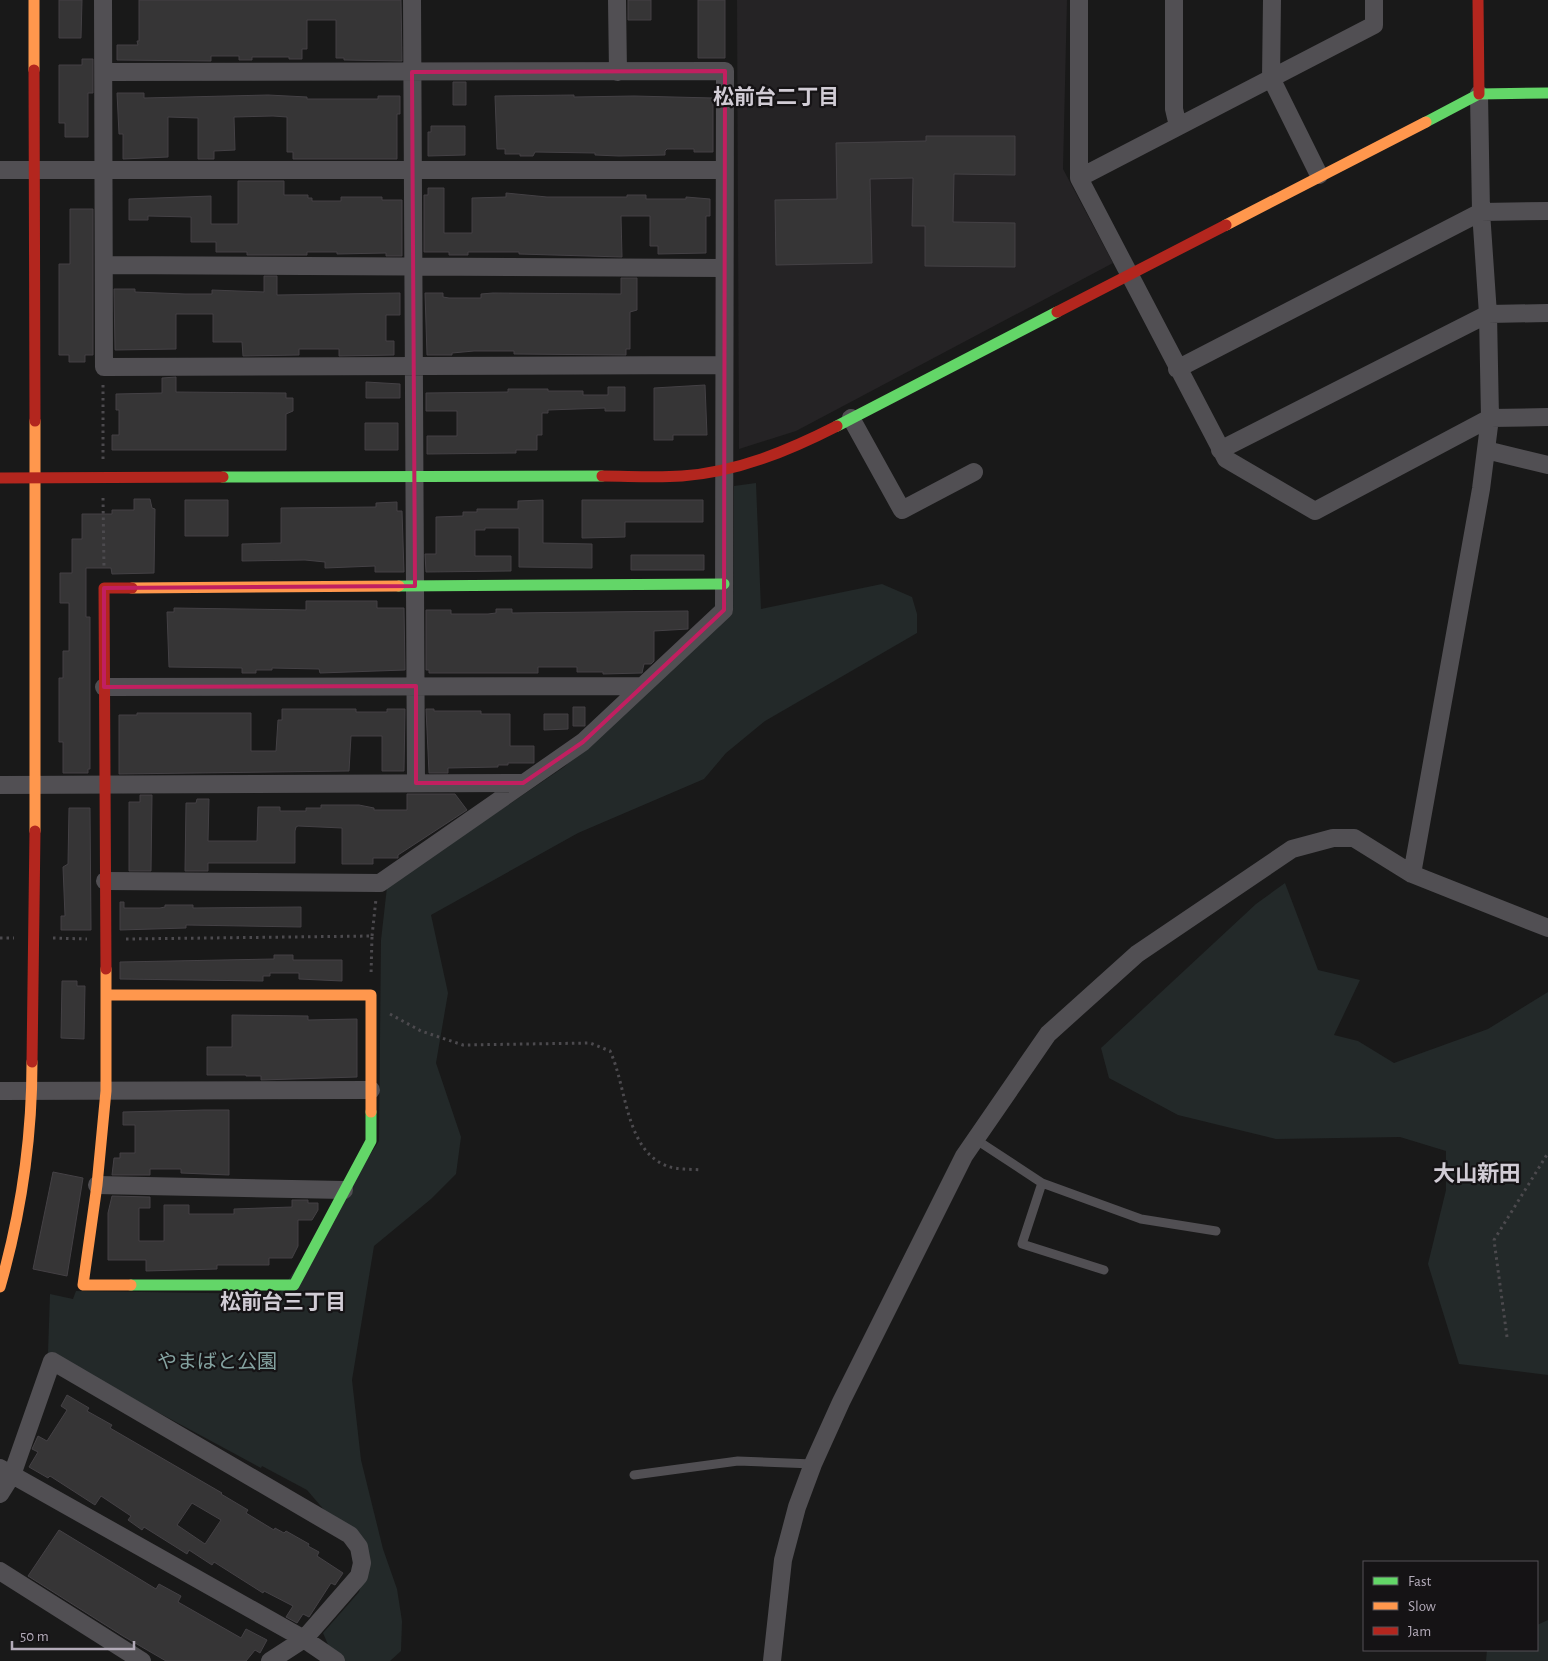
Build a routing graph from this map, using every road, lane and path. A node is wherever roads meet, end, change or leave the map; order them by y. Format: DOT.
graph roads {
  1 [pos="34,0"];
  2 [pos="103,0"];
  3 [pos="412,0"];
  4 [pos="617,0"];
  5 [pos="1079,0"];
  6 [pos="1174,0"];
  7 [pos="1272,0"];
  8 [pos="1374,0"];
  9 [pos="1478,0"];
  10 [pos="104,72"];
  11 [pos="412,72"];
  12 [pos="618,72"];
  13 [pos="1271,78"];
  14 [pos="1548,93"];
  15 [pos="1478,94"];
  16 [pos="1178,126"];
  17 [pos="413,169"];
  18 [pos="0,170"];
  19 [pos="724,170"];
  20 [pos="35,171"];
  21 [pos="104,171"];
  22 [pos="1319,175"];
  23 [pos="1079,178"];
  24 [pos="1548,211"];
  25 [pos="1481,212"];
  26 [pos="104,265"];
  27 [pos="413,267"];
  28 [pos="723,268"];
  29 [pos="1128,274"];
  30 [pos="1548,313"];
  31 [pos="1488,314"];
  32 [pos="722,365"];
  33 [pos="414,366"];
  34 [pos="104,367"];
  35 [pos="1177,369"];
  36 [pos="1548,417"];
  37 [pos="851,418"];
  38 [pos="1490,418"];
  39 [pos="1220,450"];
  40 [pos="1486,450"];
  41 [pos="1548,465"];
  42 [pos="724,471"];
  43 [pos="974,472"];
  44 [pos="414,476"];
  45 [pos="0,478"];
  46 [pos="33,478"];
  47 [pos="103,478"];
  48 [pos="724,584"];
  49 [pos="415,586"];
  50 [pos="104,588"];
  51 [pos="104,686"];
  52 [pos="416,686"];
  53 [pos="642,686"];
  54 [pos="416,783"];
  55 [pos="523,783"];
  56 [pos="105,784"];
  57 [pos="0,785"];
  58 [pos="35,785"];
  59 [pos="1412,874"];
  60 [pos="105,881"];
  61 [pos="380,883"];
  62 [pos="1548,928"];
  63 [pos="372,936"];
  64 [pos="0,938"];
  65 [pos="32,938"];
  66 [pos="105,939"];
  67 [pos="106,995"];
  68 [pos="370,999"];
  69 [pos="372,1090"];
  70 [pos="0,1091"];
  71 [pos="32,1091"];
  72 [pos="106,1091"];
  73 [pos="975,1139"];
  74 [pos="1548,1153"];
  75 [pos="702,1170"];
  76 [pos="1042,1183"];
  77 [pos="97,1185"];
  78 [pos="344,1190"];
  79 [pos="1216,1231"];
  80 [pos="1104,1270"];
  81 [pos="0,1287"];
  82 [pos="1507,1337"];
  83 [pos="813,1464"];
  84 [pos="6,1471"];
  85 [pos="634,1476"];
  86 [pos="0,1494"];
  87 [pos="0,1571"];
  88 [pos="304,1639"];
  89 [pos="142,1661"];
  90 [pos="270,1661"];
  91 [pos="336,1661"];
  92 [pos="772,1661"];
  1 -- 20 [label="street"];
  2 -- 10 [label="street"];
  3 -- 11 [label="street"];
  4 -- 12 [label="street"];
  5 -- 23 [label="street"];
  6 -- 16 [label="street"];
  7 -- 13 [label="street"];
  8 -- 13 [label="street"];
  9 -- 15 [label="street"];
  10 -- 11 [label="street"];
  10 -- 21 [label="street"];
  11 -- 12 [label="street"];
  11 -- 17 [label="street"];
  12 -- 19 [label="street"];
  13 -- 16 [label="street"];
  13 -- 22 [label="street"];
  14 -- 15 [label="street"];
  15 -- 22 [label="street"];
  15 -- 25 [label="street"];
  16 -- 23 [label="street"];
  17 -- 19 [label="street"];
  17 -- 21 [label="street"];
  17 -- 27 [label="street"];
  18 -- 20 [label="street"];
  19 -- 28 [label="street"];
  20 -- 21 [label="street"];
  20 -- 46 [label="street"];
  21 -- 26 [label="street"];
  22 -- 29 [label="street"];
  23 -- 29 [label="street"];
  24 -- 25 [label="street"];
  25 -- 31 [label="street"];
  25 -- 35 [label="street"];
  26 -- 27 [label="street"];
  26 -- 34 [label="street"];
  27 -- 28 [label="street"];
  27 -- 33 [label="street"];
  28 -- 32 [label="street"];
  29 -- 35 [label="street"];
  29 -- 37 [label="street"];
  30 -- 31 [label="street"];
  31 -- 38 [label="street"];
  31 -- 39 [label="street"];
  32 -- 33 [label="street"];
  32 -- 42 [label="street"];
  33 -- 34 [label="street"];
  33 -- 44 [label="street"];
  34 -- 47 [label="path"];
  35 -- 39 [label="street"];
  36 -- 38 [label="street"];
  37 -- 42 [label="street"];
  37 -- 43 [label="street"];
  38 -- 39 [label="street"];
  38 -- 40 [label="street"];
  40 -- 41 [label="street"];
  40 -- 59 [label="street"];
  42 -- 44 [label="street"];
  42 -- 48 [label="street"];
  44 -- 47 [label="street"];
  44 -- 49 [label="street"];
  45 -- 46 [label="street"];
  46 -- 47 [label="street"];
  46 -- 58 [label="street"];
  47 -- 50 [label="path"];
  48 -- 49 [label="street"];
  48 -- 53 [label="street"];
  49 -- 50 [label="street"];
  49 -- 52 [label="street"];
  50 -- 51 [label="street"];
  51 -- 52 [label="street"];
  51 -- 56 [label="street"];
  52 -- 53 [label="street"];
  52 -- 54 [label="street"];
  53 -- 55 [label="street"];
  54 -- 55 [label="street"];
  54 -- 56 [label="street"];
  55 -- 61 [label="street"];
  56 -- 58 [label="street"];
  56 -- 60 [label="street"];
  57 -- 58 [label="street"];
  58 -- 65 [label="street"];
  59 -- 62 [label="street"];
  59 -- 73 [label="street"];
  60 -- 61 [label="street"];
  60 -- 66 [label="street"];
  61 -- 63 [label="path"];
  63 -- 66 [label="path"];
  63 -- 68 [label="path"];
  64 -- 65 [label="path"];
  65 -- 66 [label="path"];
  65 -- 71 [label="street"];
  66 -- 67 [label="street"];
  67 -- 68 [label="street"];
  67 -- 72 [label="street"];
  68 -- 69 [label="street"];
  68 -- 75 [label="path"];
  69 -- 72 [label="street"];
  69 -- 78 [label="street"];
  70 -- 71 [label="street"];
  71 -- 72 [label="street"];
  71 -- 81 [label="street"];
  72 -- 77 [label="street"];
  73 -- 76 [label="lane"];
  73 -- 83 [label="street"];
  74 -- 82 [label="path"];
  76 -- 79 [label="lane"];
  76 -- 80 [label="lane"];
  77 -- 78 [label="street"];
  77 -- 78 [label="street"];
  83 -- 85 [label="lane"];
  83 -- 92 [label="street"];
  84 -- 86 [label="street"];
  84 -- 88 [label="street"];
  84 -- 88 [label="street"];
  87 -- 89 [label="street"];
  88 -- 90 [label="street"];
  88 -- 91 [label="street"];
}
